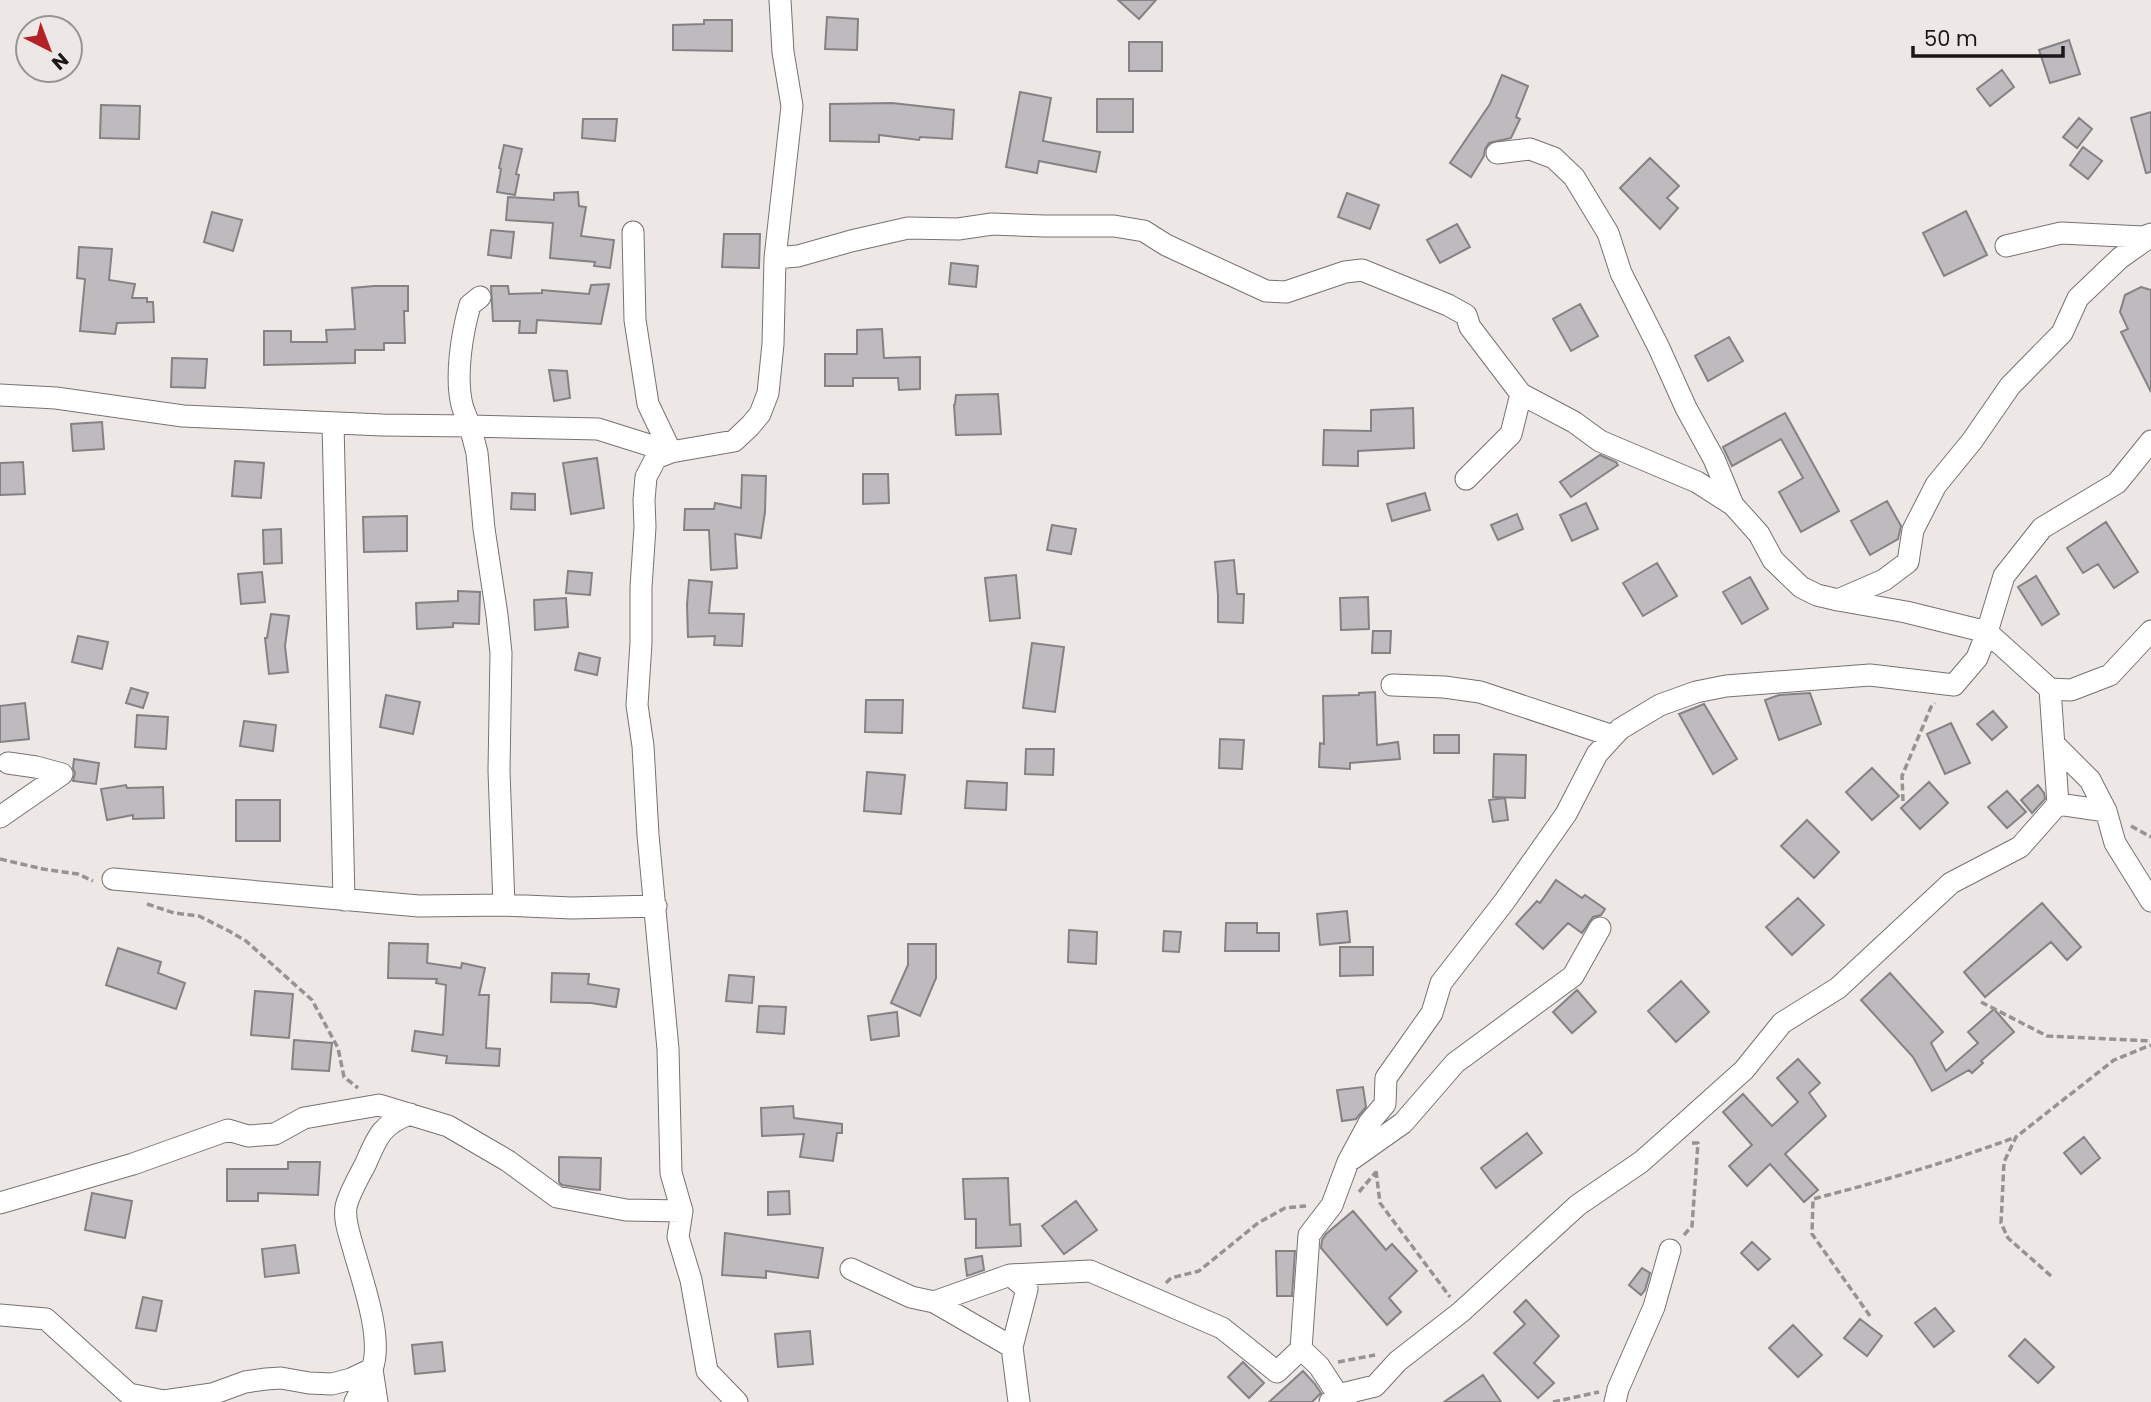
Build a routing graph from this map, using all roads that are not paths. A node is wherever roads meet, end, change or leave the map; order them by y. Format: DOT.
graph roads {
  1 [pos="780,0"];
  2 [pos="1497,153"];
  3 [pos="633,232"];
  4 [pos="2151,235"];
  5 [pos="2006,246"];
  6 [pos="775,258"];
  7 [pos="480,297"];
  8 [pos="1521,394"];
  9 [pos="0,395"];
  10 [pos="332,423"];
  11 [pos="470,426"];
  12 [pos="2151,441"];
  13 [pos="671,452"];
  14 [pos="1466,479"];
  15 [pos="1734,505"];
  16 [pos="1838,600"];
  17 [pos="2151,631"];
  18 [pos="1987,632"];
  19 [pos="1392,685"];
  20 [pos="2050,689"];
  21 [pos="1613,736"];
  22 [pos="2054,744"];
  23 [pos="8,763"];
  24 [pos="2058,804"];
  25 [pos="2106,811"];
  26 [pos="0,817"];
  27 [pos="103,880"];
  28 [pos="344,900"];
  29 [pos="2151,901"];
  30 [pos="504,905"];
  31 [pos="656,906"];
  32 [pos="1600,928"];
  33 [pos="410,1114"];
  34 [pos="1348,1162"];
  35 [pos="0,1203"];
  36 [pos="682,1211"];
  37 [pos="1670,1250"];
  38 [pos="851,1269"];
  39 [pos="1046,1273"];
  40 [pos="1010,1275"];
  41 [pos="1027,1289"];
  42 [pos="934,1302"];
  43 [pos="0,1315"];
  44 [pos="1012,1348"];
  45 [pos="1301,1349"];
  46 [pos="372,1369"];
  47 [pos="1375,1394"];
  48 [pos="1616,1395"];
  49 [pos="1338,1400"];
  50 [pos="355,1402"];
  51 [pos="377,1402"];
  52 [pos="737,1402"];
  53 [pos="1019,1402"];
  1 -- 6 [label="street"];
  2 -- 15 [label="street"];
  3 -- 13 [label="street"];
  4 -- 5 [label="street"];
  4 -- 16 [label="street"];
  6 -- 8 [label="street"];
  6 -- 13 [label="street"];
  7 -- 11 [label="street"];
  8 -- 14 [label="street"];
  8 -- 15 [label="street"];
  9 -- 10 [label="street"];
  10 -- 11 [label="street"];
  10 -- 28 [label="street"];
  11 -- 13 [label="street"];
  11 -- 30 [label="street"];
  12 -- 18 [label="street"];
  13 -- 31 [label="street"];
  15 -- 16 [label="street"];
  16 -- 18 [label="street"];
  17 -- 20 [label="street"];
  18 -- 20 [label="street"];
  18 -- 21 [label="street"];
  19 -- 21 [label="street"];
  20 -- 22 [label="street"];
  21 -- 34 [label="street"];
  22 -- 24 [label="street"];
  22 -- 25 [label="street"];
  23 -- 26 [label="street"];
  24 -- 25 [label="street"];
  24 -- 47 [label="street"];
  25 -- 29 [label="street"];
  27 -- 28 [label="street"];
  28 -- 30 [label="street"];
  30 -- 31 [label="street"];
  31 -- 36 [label="street"];
  32 -- 34 [label="street"];
  33 -- 35 [label="street"];
  33 -- 36 [label="street"];
  33 -- 46 [label="street"];
  34 -- 45 [label="street"];
  36 -- 52 [label="street"];
  37 -- 48 [label="street"];
  38 -- 42 [label="street"];
  39 -- 40 [label="street"];
  39 -- 41 [label="street"];
  39 -- 45 [label="street"];
  40 -- 41 [label="street"];
  40 -- 42 [label="street"];
  41 -- 44 [label="street"];
  42 -- 44 [label="street"];
  43 -- 46 [label="street"];
  44 -- 53 [label="street"];
  45 -- 49 [label="street"];
  46 -- 50 [label="street"];
  46 -- 51 [label="street"];
  47 -- 49 [label="street"];
}
